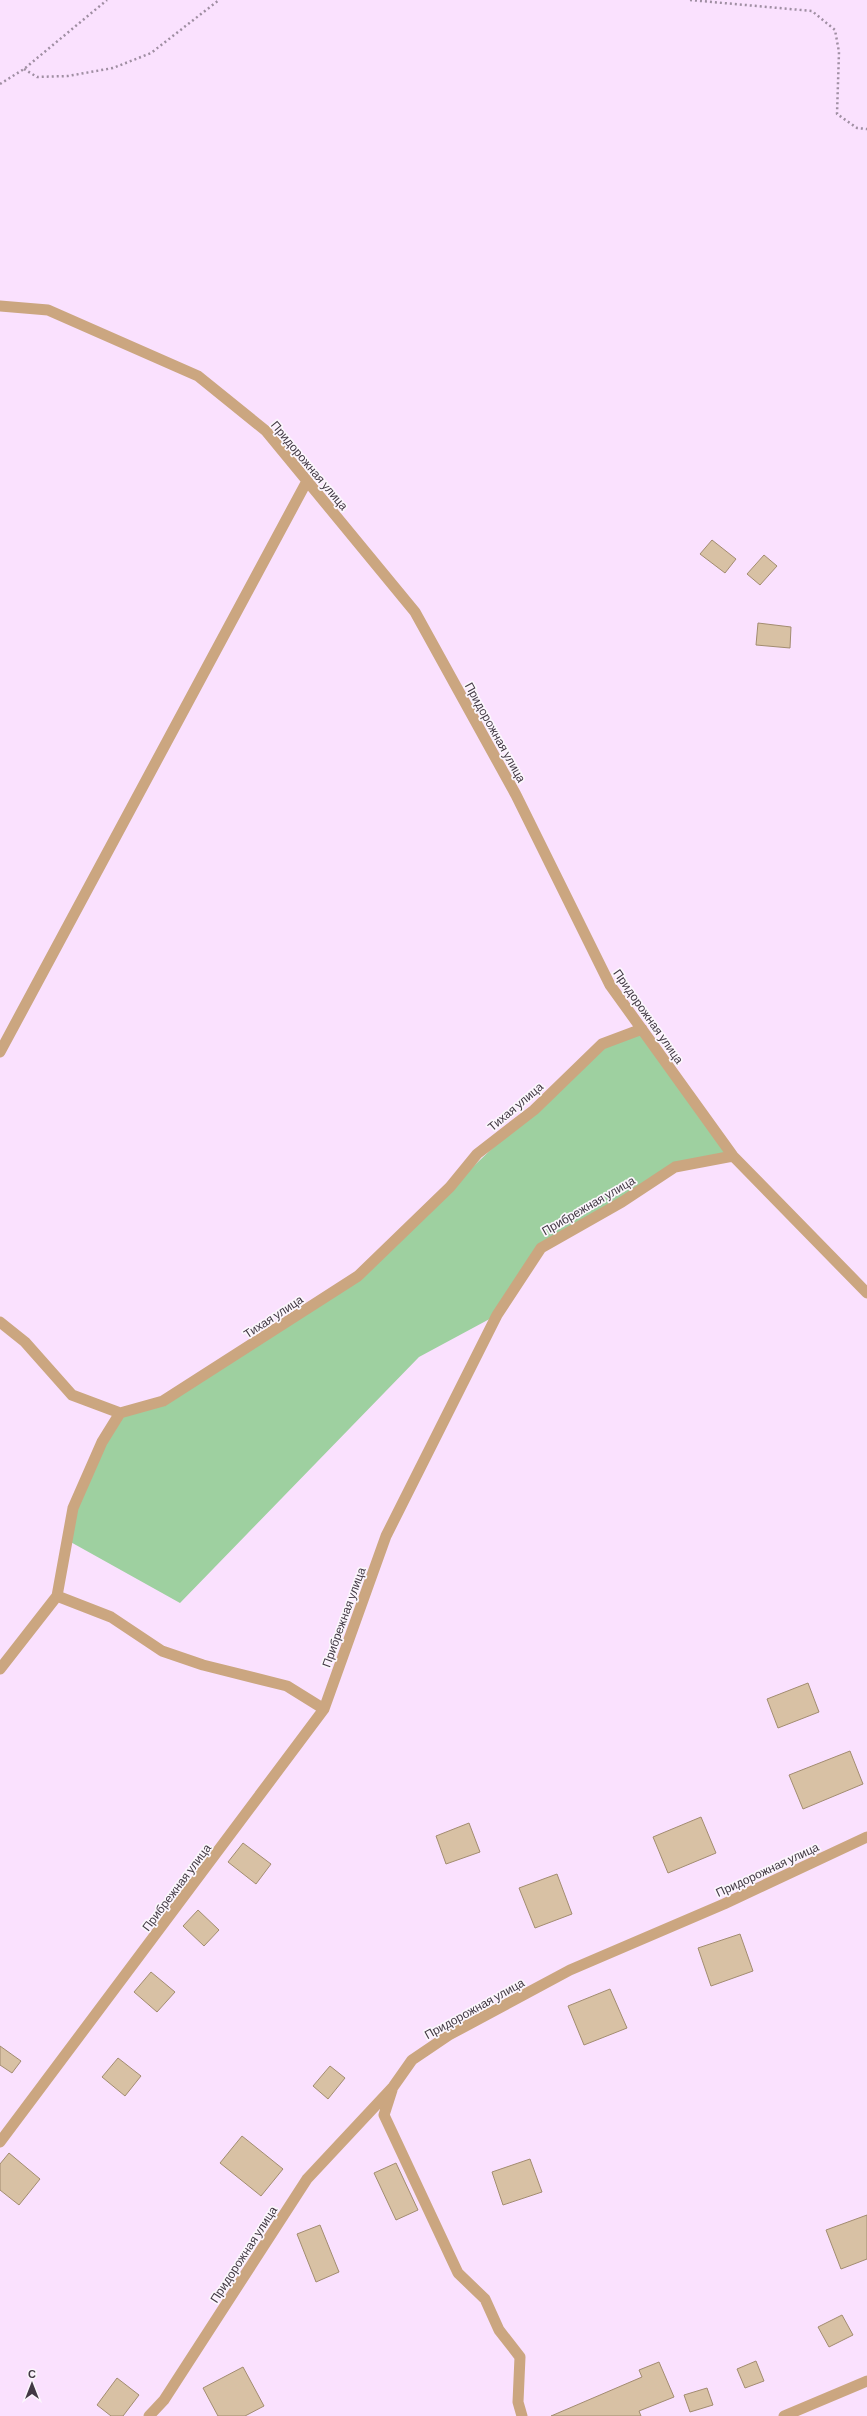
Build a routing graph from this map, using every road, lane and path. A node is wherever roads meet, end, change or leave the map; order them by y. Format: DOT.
graph roads {
  1 [pos="107,0"];
  2 [pos="219,0"];
  3 [pos="690,0"];
  4 [pos="24,69"];
  5 [pos="0,84"];
  6 [pos="867,129"];
  7 [pos="0,306"];
  8 [pos="307,481"];
  9 [pos="642,1029"];
  10 [pos="0,1052"];
  11 [pos="733,1156"];
  12 [pos="867,1293"];
  13 [pos="0,1322"];
  14 [pos="120,1413"];
  15 [pos="57,1596"];
  16 [pos="0,1669"];
  17 [pos="324,1709"];
  18 [pos="867,1838"];
  19 [pos="393,2087"];
  20 [pos="0,2142"];
  21 [pos="867,2381"];
  22 [pos="149,2416"];
  23 [pos="522,2416"];
  24 [pos="784,2416"];
  1 -- 4 [label="path"];
  2 -- 4 [label="path"];
  3 -- 6 [label="path"];
  4 -- 5 [label="path"];
  7 -- 8 [label="street, Придорожная улица"];
  8 -- 9 [label="street, Придорожная улица"];
  8 -- 10 [label="street"];
  9 -- 11 [label="street, Придорожная улица"];
  9 -- 14 [label="street, Тихая улица"];
  11 -- 12 [label="street, Придорожная улица"];
  11 -- 17 [label="street, Прибрежная улица"];
  13 -- 14 [label="street"];
  14 -- 15 [label="street"];
  15 -- 16 [label="street"];
  15 -- 17 [label="street"];
  17 -- 20 [label="street, Прибрежная улица"];
  18 -- 19 [label="street, Придорожная улица"];
  19 -- 22 [label="street, Придорожная улица"];
  19 -- 23 [label="street"];
  21 -- 24 [label="street"];
}
